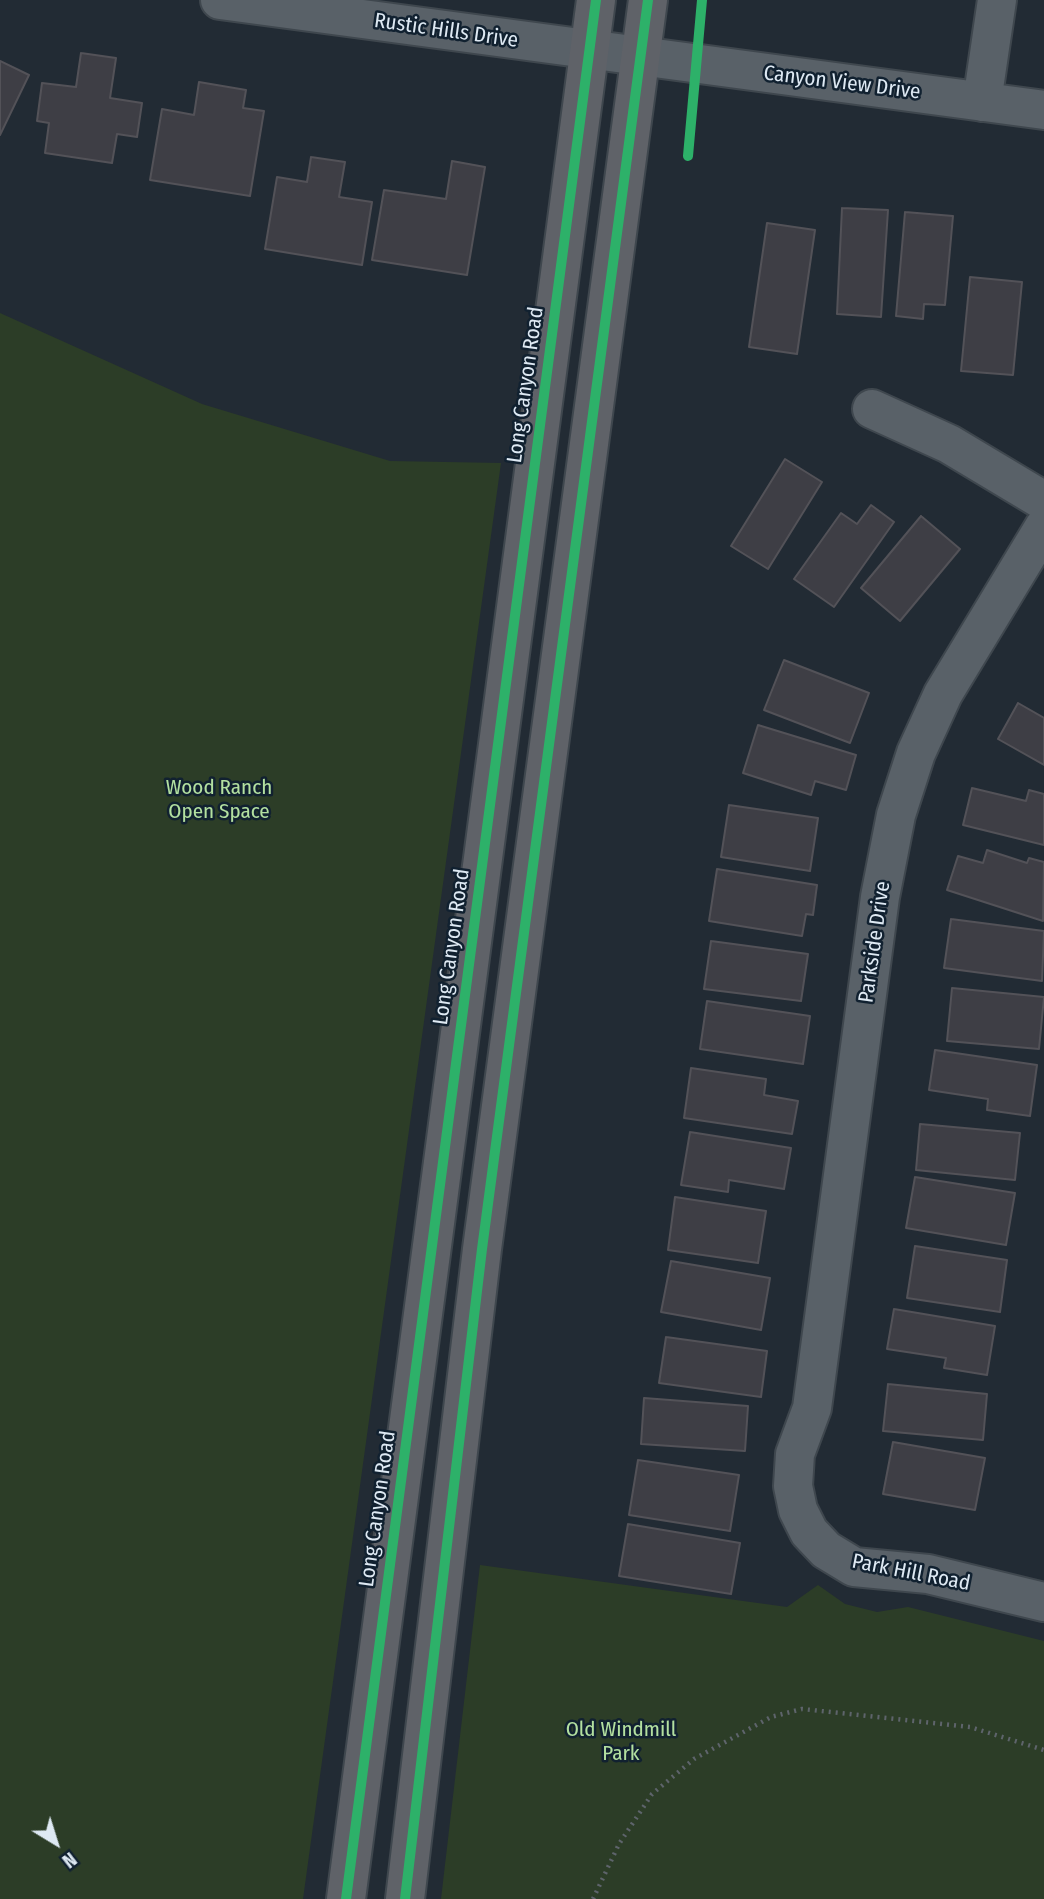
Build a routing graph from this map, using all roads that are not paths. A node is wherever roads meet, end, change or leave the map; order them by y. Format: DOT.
graph roads {
  1 [pos="220,0"];
  2 [pos="596,0"];
  3 [pos="648,0"];
  4 [pos="996,0"];
  5 [pos="589,51"];
  6 [pos="640,57"];
  7 [pos="982,102"];
  8 [pos="1044,110"];
  9 [pos="872,410"];
  10 [pos="1044,501"];
  11 [pos="1044,527"];
  12 [pos="814,1391"];
  13 [pos="1044,1602"];
  14 [pos="346,1899"];
  15 [pos="405,1899"];
  1 -- 5 [label="street, Rustic Hills Drive"];
  2 -- 5 [label="main road, Long Canyon Road"];
  3 -- 6 [label="main road"];
  4 -- 7 [label="street"];
  5 -- 6 [label="street, Rustic Hills Drive"];
  5 -- 14 [label="main road, Long Canyon Road"];
  6 -- 7 [label="street, Canyon View Drive"];
  6 -- 15 [label="main road"];
  7 -- 8 [label="street, Canyon View Drive"];
  9 -- 10 [label="street"];
  11 -- 12 [label="street, Parkside Drive"];
  12 -- 13 [label="street, Park Hill Road"];
}
